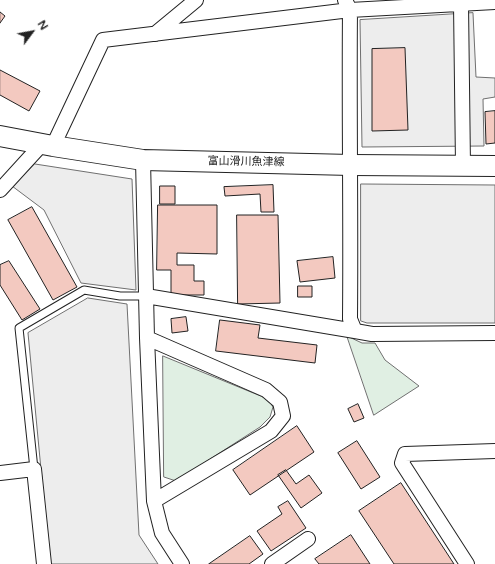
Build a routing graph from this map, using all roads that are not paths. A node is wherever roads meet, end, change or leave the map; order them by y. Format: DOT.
graph roads {
  1 [pos="196,0"];
  2 [pos="495,2"];
  3 [pos="461,4"];
  4 [pos="348,5"];
  5 [pos="154,34"];
  6 [pos="0,136"];
  7 [pos="48,145"];
  8 [pos="143,160"];
  9 [pos="351,165"];
  10 [pos="463,166"];
  11 [pos="495,166"];
  12 [pos="0,190"];
  13 [pos="146,296"];
  14 [pos="355,331"];
  15 [pos="495,333"];
  16 [pos="147,338"];
  17 [pos="495,451"];
  18 [pos="34,469"];
  19 [pos="0,473"];
  20 [pos="154,501"];
  21 [pos="308,539"];
  22 [pos="44,564"];
  23 [pos="182,564"];
  24 [pos="272,564"];
  25 [pos="467,564"];
  1 -- 5 [label="street"];
  2 -- 3 [label="street"];
  3 -- 4 [label="street"];
  3 -- 10 [label="street"];
  4 -- 5 [label="street"];
  4 -- 9 [label="street"];
  5 -- 7 [label="street"];
  6 -- 7 [label="main road, 富山滑川魚津線"];
  7 -- 8 [label="main road, 富山滑川魚津線"];
  7 -- 12 [label="street"];
  8 -- 9 [label="main road, 富山滑川魚津線"];
  8 -- 13 [label="street"];
  9 -- 10 [label="main road, 富山滑川魚津線"];
  9 -- 14 [label="street"];
  10 -- 11 [label="main road, 富山滑川魚津線"];
  13 -- 14 [label="street"];
  13 -- 16 [label="street"];
  13 -- 18 [label="lane"];
  14 -- 15 [label="street"];
  16 -- 20 [label="street"];
  16 -- 20 [label="street"];
  17 -- 25 [label="street"];
  18 -- 19 [label="street"];
  18 -- 22 [label="street"];
  20 -- 23 [label="street"];
  21 -- 24 [label="street"];
}
